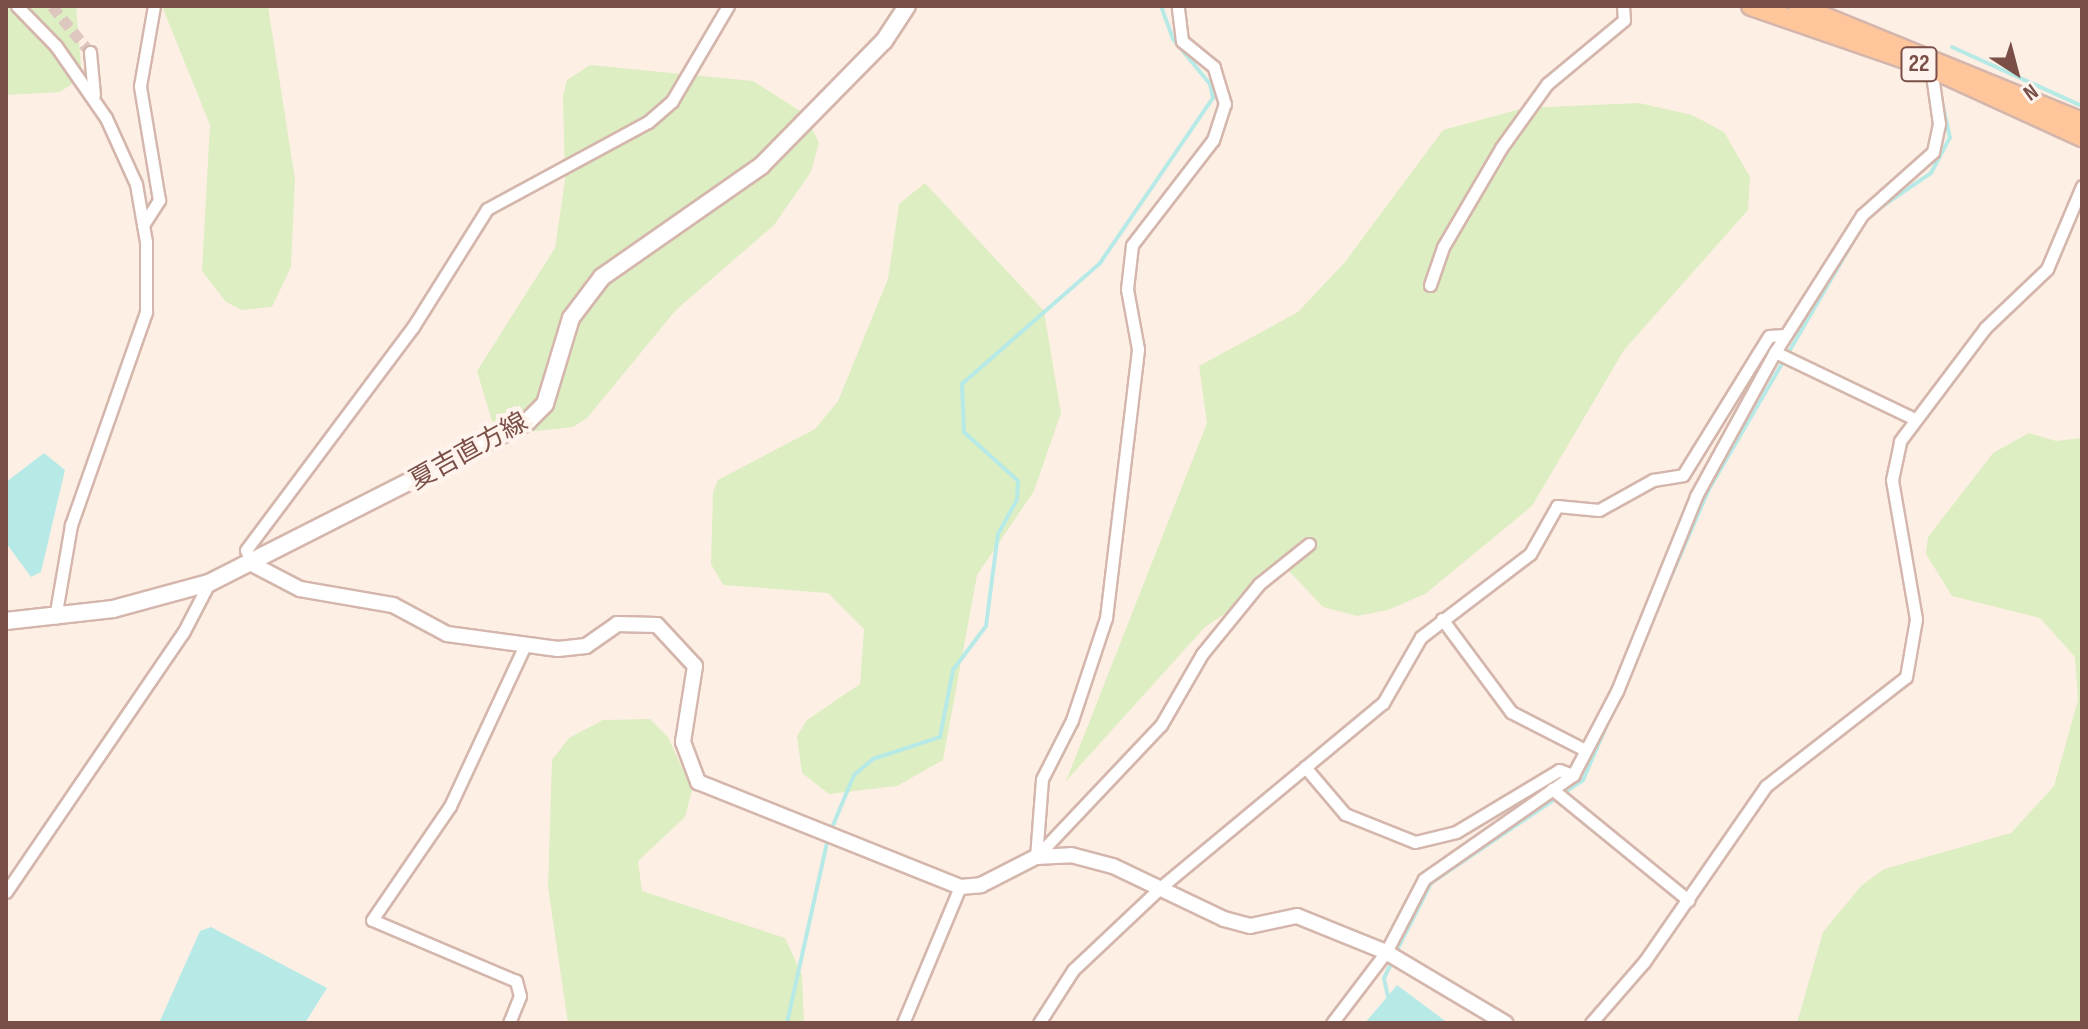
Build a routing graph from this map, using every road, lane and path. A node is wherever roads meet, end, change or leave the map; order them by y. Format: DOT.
graph roads {
  1 [pos="17,6"];
  2 [pos="728,6"];
  3 [pos="907,6"];
  4 [pos="1178,6"];
  5 [pos="1623,6"];
  6 [pos="1751,6"];
  7 [pos="1798,6"];
  8 [pos="154,9"];
  9 [pos="90,52"];
  10 [pos="1931,68"];
  11 [pos="94,95"];
  12 [pos="2082,122"];
  13 [pos="2082,137"];
  14 [pos="2082,186"];
  15 [pos="143,225"];
  16 [pos="1430,285"];
  17 [pos="1785,335"];
  18 [pos="1782,356"];
  19 [pos="1915,419"];
  20 [pos="1309,544"];
  21 [pos="252,564"];
  22 [pos="209,583"];
  23 [pos="55,618"];
  24 [pos="1442,619"];
  25 [pos="6,621"];
  26 [pos="525,645"];
  27 [pos="1585,750"];
  28 [pos="1305,767"];
  29 [pos="1573,775"];
  30 [pos="1552,789"];
  31 [pos="1036,857"];
  32 [pos="960,887"];
  33 [pos="1161,887"];
  34 [pos="6,892"];
  35 [pos="1688,900"];
  36 [pos="1386,952"];
  37 [pos="509,1023"];
  38 [pos="903,1023"];
  39 [pos="1039,1023"];
  40 [pos="1332,1023"];
  41 [pos="1505,1023"];
  42 [pos="1591,1023"];
  1 -- 11 [label="street"];
  2 -- 21 [label="street"];
  3 -- 21 [label="main road, 夏吉直方線"];
  4 -- 31 [label="street"];
  5 -- 16 [label="street"];
  6 -- 10 [label="main road, 22"];
  7 -- 12 [label="main road, 22"];
  8 -- 15 [label="street"];
  9 -- 11 [label="street"];
  10 -- 13 [label="main road, 22"];
  10 -- 17 [label="street"];
  11 -- 15 [label="street"];
  14 -- 19 [label="street"];
  15 -- 23 [label="street"];
  17 -- 18 [label="street"];
  17 -- 24 [label="street"];
  18 -- 19 [label="street"];
  18 -- 27 [label="street"];
  19 -- 35 [label="street"];
  20 -- 31 [label="street"];
  21 -- 22 [label="main road, 夏吉直方線"];
  21 -- 26 [label="street"];
  22 -- 23 [label="main road, 夏吉直方線"];
  22 -- 34 [label="street"];
  23 -- 25 [label="main road, 夏吉直方線"];
  24 -- 27 [label="street"];
  24 -- 28 [label="street"];
  26 -- 32 [label="street"];
  26 -- 37 [label="street"];
  27 -- 29 [label="street"];
  28 -- 29 [label="street"];
  28 -- 33 [label="street"];
  29 -- 30 [label="street"];
  30 -- 35 [label="street"];
  30 -- 36 [label="street"];
  31 -- 32 [label="street"];
  31 -- 33 [label="street"];
  32 -- 38 [label="street"];
  33 -- 36 [label="street"];
  33 -- 39 [label="street"];
  35 -- 42 [label="street"];
  36 -- 40 [label="street"];
  36 -- 41 [label="street"];
}
